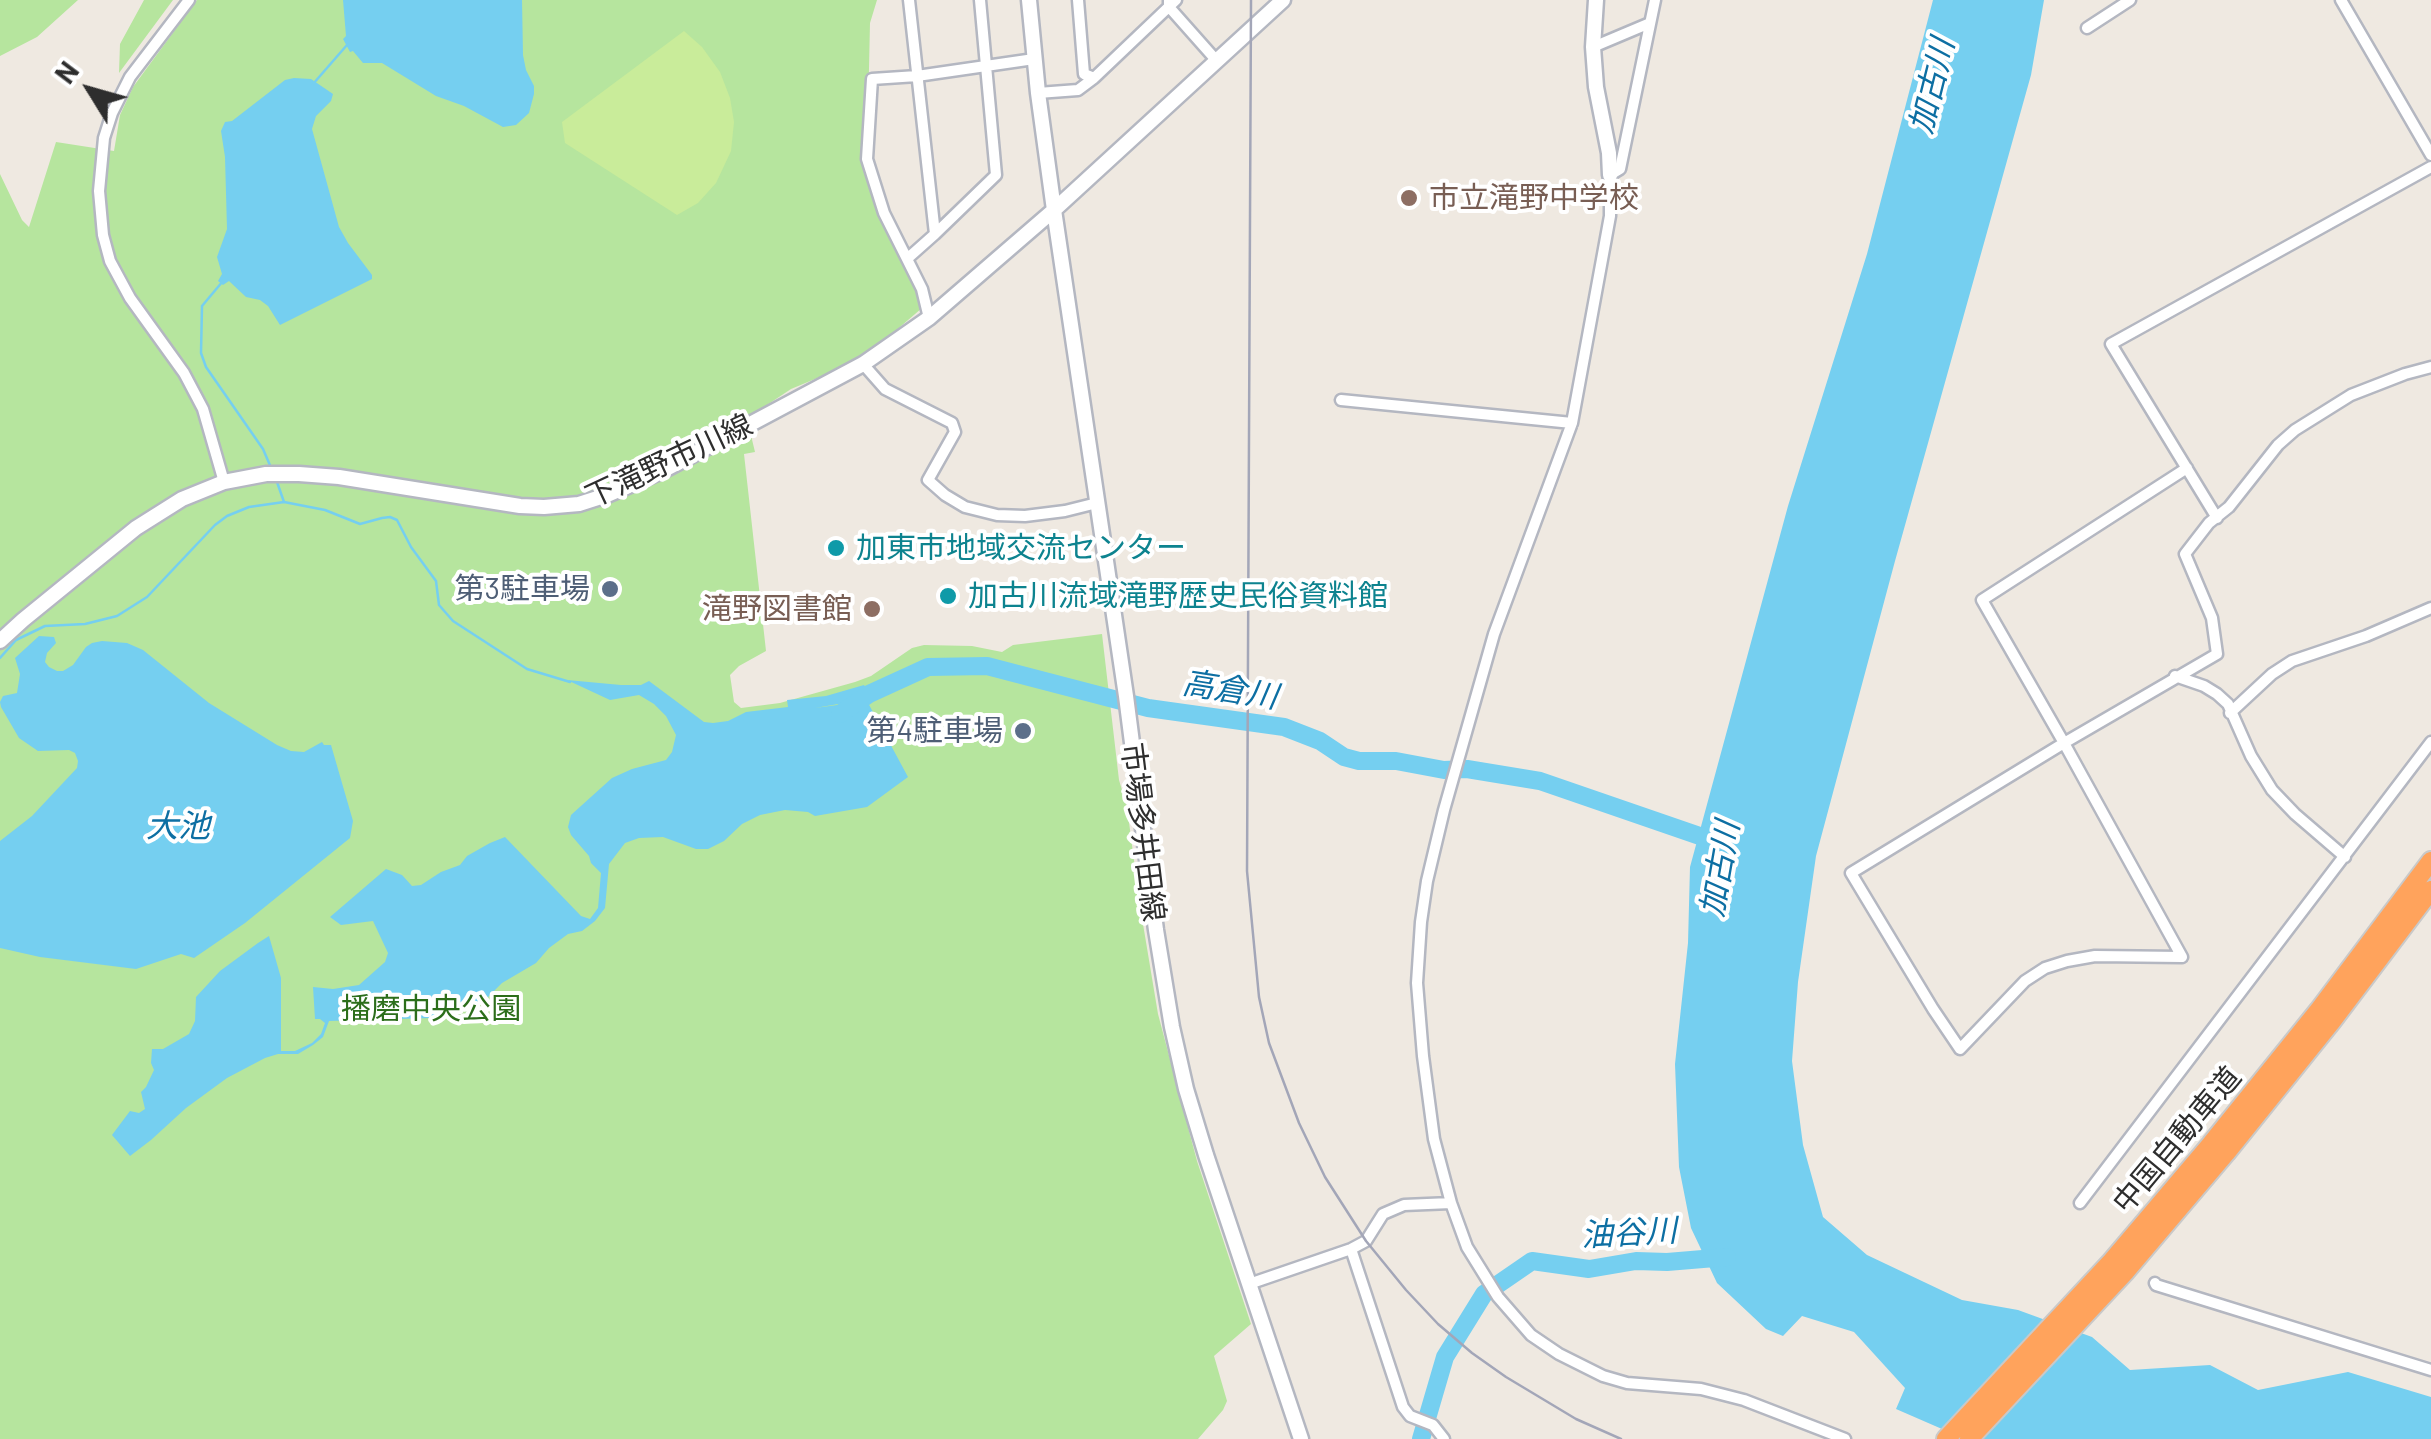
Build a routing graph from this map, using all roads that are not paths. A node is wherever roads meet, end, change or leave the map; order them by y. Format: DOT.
graph roads {
  1 [pos="189,0"];
  2 [pos="910,0"];
  3 [pos="980,0"];
  4 [pos="1029,0"];
  5 [pos="1078,0"];
  6 [pos="1283,0"];
  7 [pos="1596,0"];
  8 [pos="1655,0"];
  9 [pos="2130,0"];
  10 [pos="2341,0"];
  11 [pos="1171,2"];
  12 [pos="1650,23"];
  13 [pos="2087,28"];
  14 [pos="1593,47"];
  15 [pos="1034,59"];
  16 [pos="1216,60"];
  17 [pos="986,66"];
  18 [pos="917,76"];
  19 [pos="1094,78"];
  20 [pos="1038,93"];
  21 [pos="2431,155"];
  22 [pos="2431,166"];
  23 [pos="1610,175"];
  24 [pos="1054,210"];
  25 [pos="935,234"];
  26 [pos="908,258"];
  27 [pos="930,318"];
  28 [pos="863,364"];
  29 [pos="2431,368"];
  30 [pos="1341,400"];
  31 [pos="1572,423"];
  32 [pos="2186,468"];
  33 [pos="224,482"];
  34 [pos="1097,503"];
  35 [pos="2216,518"];
  36 [pos="2431,608"];
  37 [pos="0,641"];
  38 [pos="2175,676"];
  39 [pos="2230,714"];
  40 [pos="2431,742"];
  41 [pos="2064,743"];
  42 [pos="2344,857"];
  43 [pos="2431,861"];
  44 [pos="2431,890"];
  45 [pos="2080,1202"];
  46 [pos="1451,1204"];
  47 [pos="1351,1249"];
  48 [pos="2118,1267"];
  49 [pos="2154,1283"];
  50 [pos="1248,1284"];
  51 [pos="2431,1370"];
  52 [pos="1830,1437"];
  53 [pos="1301,1439"];
  54 [pos="1444,1439"];
  55 [pos="1845,1439"];
  56 [pos="1946,1439"];
  57 [pos="1969,1439"];
  1 -- 33 [label="street"];
  2 -- 18 [label="street"];
  3 -- 17 [label="street"];
  4 -- 15 [label="main road"];
  5 -- 19 [label="street"];
  6 -- 16 [label="main road, 下滝野市川線"];
  7 -- 14 [label="main road"];
  8 -- 12 [label="street"];
  9 -- 13 [label="street"];
  10 -- 21 [label="street"];
  11 -- 16 [label="street"];
  11 -- 19 [label="street"];
  12 -- 14 [label="street"];
  12 -- 23 [label="street"];
  14 -- 23 [label="main road"];
  15 -- 17 [label="street"];
  15 -- 20 [label="main road"];
  16 -- 24 [label="main road, 下滝野市川線"];
  17 -- 18 [label="street"];
  17 -- 25 [label="street"];
  18 -- 25 [label="street"];
  18 -- 26 [label="street"];
  19 -- 20 [label="street"];
  20 -- 24 [label="main road"];
  22 -- 32 [label="street"];
  23 -- 31 [label="street"];
  24 -- 27 [label="main road, 下滝野市川線"];
  24 -- 34 [label="main road, 市場多井田線"];
  25 -- 26 [label="street"];
  26 -- 27 [label="street"];
  27 -- 28 [label="main road, 下滝野市川線"];
  28 -- 33 [label="main road, 下滝野市川線"];
  28 -- 34 [label="street"];
  29 -- 35 [label="street"];
  30 -- 31 [label="street"];
  31 -- 46 [label="street"];
  32 -- 35 [label="street"];
  32 -- 41 [label="street"];
  33 -- 37 [label="main road, 下滝野市川線"];
  34 -- 50 [label="main road, 市場多井田線"];
  35 -- 38 [label="street"];
  36 -- 39 [label="street"];
  38 -- 39 [label="street"];
  38 -- 41 [label="street"];
  39 -- 42 [label="street"];
  40 -- 42 [label="street"];
  41 -- 41 [label="street"];
  42 -- 45 [label="street"];
  43 -- 48 [label="highway, 中国自動車道"];
  44 -- 48 [label="highway, 中国自動車道"];
  46 -- 47 [label="street"];
  46 -- 52 [label="street"];
  47 -- 50 [label="street"];
  47 -- 54 [label="street"];
  48 -- 56 [label="highway, 中国自動車道"];
  48 -- 57 [label="highway, 中国自動車道"];
  49 -- 51 [label="street"];
  50 -- 53 [label="main road, 市場多井田線"];
  52 -- 55 [label="street"];
}
